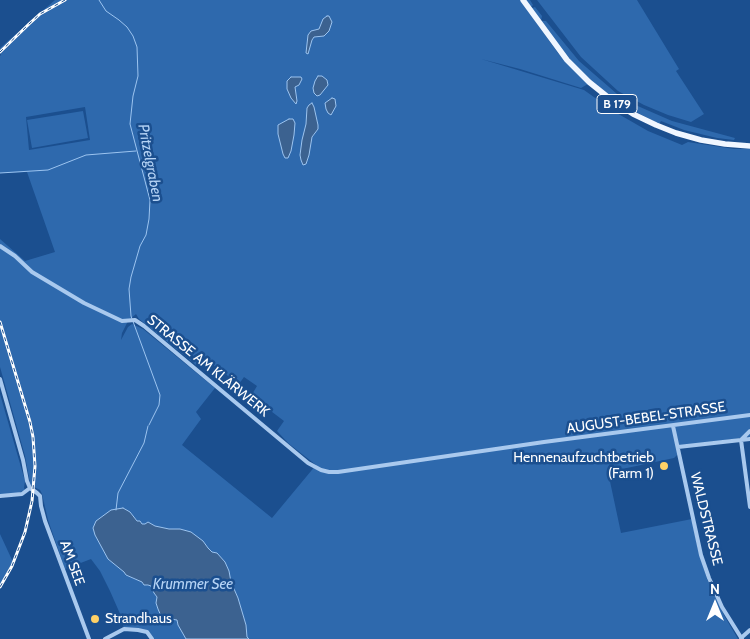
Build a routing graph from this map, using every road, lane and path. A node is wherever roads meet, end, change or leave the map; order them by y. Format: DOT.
graph roads {
  1 [pos="523,0"];
  2 [pos="750,146"];
  3 [pos="0,246"];
  4 [pos="0,379"];
  5 [pos="750,415"];
  6 [pos="673,426"];
  7 [pos="750,431"];
  8 [pos="750,439"];
  9 [pos="741,440"];
  10 [pos="678,447"];
  11 [pos="321,470"];
  12 [pos="30,488"];
  13 [pos="0,496"];
  14 [pos="750,507"];
  15 [pos="750,630"];
  16 [pos="741,638"];
  17 [pos="89,639"];
  18 [pos="105,639"];
  19 [pos="152,639"];
  1 -- 2 [label="main road, B 179"];
  3 -- 11 [label="street, STRASSE AM KLÄRWERK"];
  4 -- 12 [label="street"];
  5 -- 6 [label="street, AUGUST-BEBEL-STRASSE"];
  6 -- 10 [label="street, WALDSTRASSE"];
  6 -- 11 [label="street, AUGUST-BEBEL-STRASSE"];
  7 -- 9 [label="street"];
  8 -- 9 [label="street"];
  9 -- 10 [label="street"];
  9 -- 14 [label="street"];
  10 -- 16 [label="street, WALDSTRASSE"];
  12 -- 13 [label="street"];
  12 -- 17 [label="street, AM SEE"];
  15 -- 16 [label="street"];
  18 -- 19 [label="street"];
}
